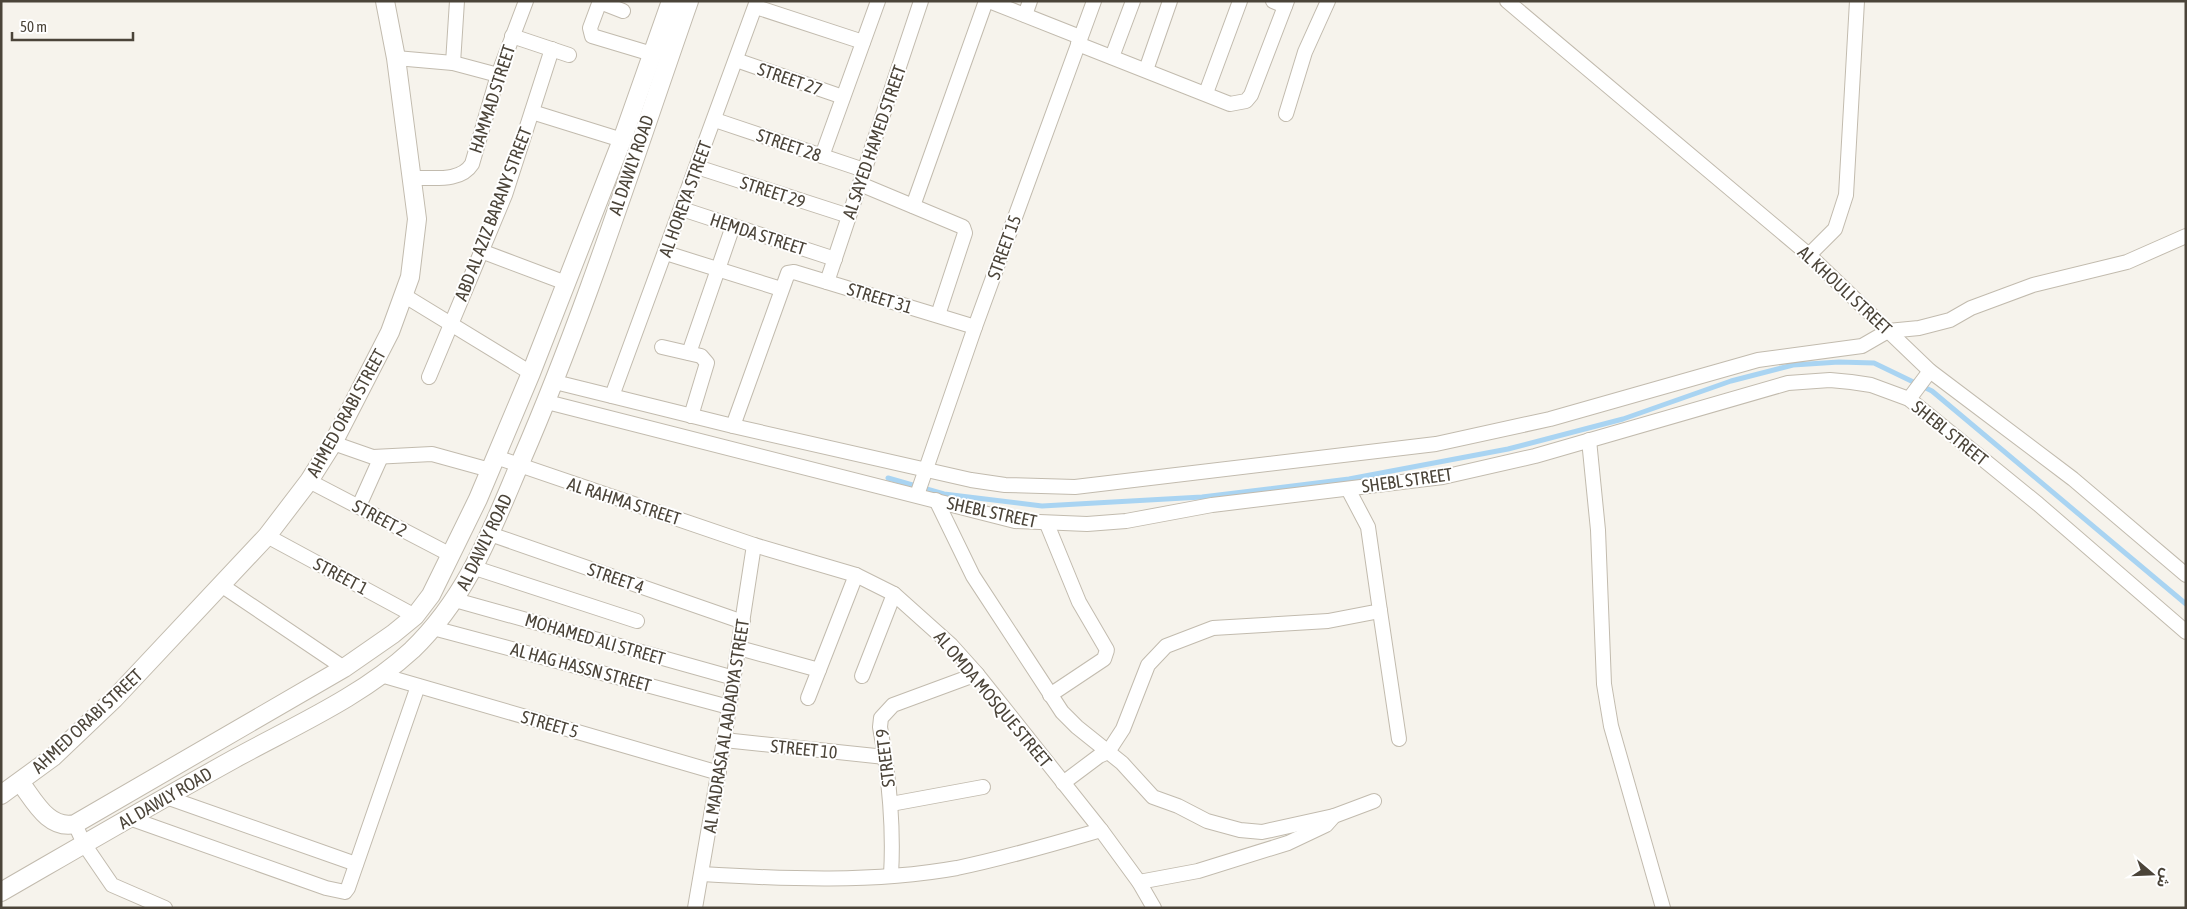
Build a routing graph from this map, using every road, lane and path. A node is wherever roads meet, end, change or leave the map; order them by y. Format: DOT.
graph roads {
  1 [pos="385,1"];
  2 [pos="457,1"];
  3 [pos="526,1"];
  4 [pos="689,1"];
  5 [pos="878,1"];
  6 [pos="921,1"];
  7 [pos="987,1"];
  8 [pos="1030,1"];
  9 [pos="1094,1"];
  10 [pos="1132,1"];
  11 [pos="1170,1"];
  12 [pos="1240,1"];
  13 [pos="1328,1"];
  14 [pos="1507,1"];
  15 [pos="1857,1"];
  16 [pos="600,2"];
  17 [pos="666,3"];
  18 [pos="1282,3"];
  19 [pos="756,4"];
  20 [pos="623,11"];
  21 [pos="1025,15"];
  22 [pos="512,36"];
  23 [pos="1079,40"];
  24 [pos="863,42"];
  25 [pos="552,50"];
  26 [pos="652,54"];
  27 [pos="569,55"];
  28 [pos="1112,57"];
  29 [pos="396,58"];
  30 [pos="736,60"];
  31 [pos="453,63"];
  32 [pos="1146,70"];
  33 [pos="498,75"];
  34 [pos="1206,93"];
  35 [pos="843,97"];
  36 [pos="532,112"];
  37 [pos="1286,114"];
  38 [pos="714,120"];
  39 [pos="622,140"];
  40 [pos="822,156"];
  41 [pos="697,167"];
  42 [pos="864,170"];
  43 [pos="412,178"];
  44 [pos="860,184"];
  45 [pos="913,206"];
  46 [pos="682,209"];
  47 [pos="849,216"];
  48 [pos="733,226"];
  49 [pos="2186,236"];
  50 [pos="481,251"];
  51 [pos="666,253"];
  52 [pos="1809,256"];
  53 [pos="835,259"];
  54 [pos="718,270"];
  55 [pos="827,282"];
  56 [pos="566,284"];
  57 [pos="781,289"];
  58 [pos="405,296"];
  59 [pos="938,315"];
  60 [pos="450,323"];
  61 [pos="975,327"];
  62 [pos="1888,330"];
  63 [pos="662,346"];
  64 [pos="689,353"];
  65 [pos="531,373"];
  66 [pos="1928,373"];
  67 [pos="429,377"];
  68 [pos="555,382"];
  69 [pos="612,396"];
  70 [pos="1910,396"];
  71 [pos="547,402"];
  72 [pos="691,416"];
  73 [pos="732,426"];
  74 [pos="1589,440"];
  75 [pos="333,443"];
  76 [pos="381,458"];
  77 [pos="493,463"];
  78 [pos="519,466"];
  79 [pos="927,470"];
  80 [pos="309,480"];
  81 [pos="1348,489"];
  82 [pos="918,495"];
  83 [pos="936,500"];
  84 [pos="359,506"];
  85 [pos="1047,524"];
  86 [pos="490,534"];
  87 [pos="267,536"];
  88 [pos="754,545"];
  89 [pos="451,555"];
  90 [pos="475,568"];
  91 [pos="856,574"];
  92 [pos="2186,575"];
  93 [pos="221,585"];
  94 [pos="894,594"];
  95 [pos="455,600"];
  96 [pos="1380,611"];
  97 [pos="415,616"];
  98 [pos="637,621"];
  99 [pos="743,622"];
  100 [pos="433,628"];
  101 [pos="2186,632"];
  102 [pos="739,648"];
  103 [pos="344,668"];
  104 [pos="819,670"];
  105 [pos="977,674"];
  106 [pos="380,675"];
  107 [pos="862,676"];
  108 [pos="734,678"];
  109 [pos="418,686"];
  110 [pos="1050,695"];
  111 [pos="808,698"];
  112 [pos="729,707"];
  113 [pos="1399,739"];
  114 [pos="724,740"];
  115 [pos="1108,752"];
  116 [pos="884,757"];
  117 [pos="719,773"];
  118 [pos="20,782"];
  119 [pos="1064,783"];
  120 [pos="983,787"];
  121 [pos="1,795"];
  122 [pos="166,797"];
  123 [pos="1374,801"];
  124 [pos="891,804"];
  125 [pos="1334,816"];
  126 [pos="129,818"];
  127 [pos="75,824"];
  128 [pos="1101,830"];
  129 [pos="84,844"];
  130 [pos="356,864"];
  131 [pos="702,874"];
  132 [pos="891,875"];
  133 [pos="1139,882"];
  134 [pos="1,892"];
  135 [pos="165,908"];
  136 [pos="696,908"];
  137 [pos="1154,908"];
  138 [pos="1663,908"];
  1 -- 29 [label="street, AHMED ORABI STREET"];
  2 -- 31 [label="street"];
  3 -- 22 [label="street, HAMMAD STREET"];
  4 -- 68 [label="street, AL DAWLY ROAD"];
  5 -- 24 [label="street"];
  6 -- 42 [label="street, AL SAYED HAMED STREET"];
  7 -- 21 [label="street"];
  7 -- 45 [label="street"];
  8 -- 21 [label="street"];
  9 -- 23 [label="street, STREET 15"];
  10 -- 28 [label="street"];
  11 -- 32 [label="street"];
  12 -- 34 [label="street"];
  13 -- 37 [label="street"];
  14 -- 52 [label="street, AL KHOULI STREET"];
  15 -- 52 [label="street"];
  16 -- 20 [label="street"];
  16 -- 26 [label="street"];
  17 -- 26 [label="street, AL DAWLY ROAD"];
  18 -- 34 [label="street"];
  19 -- 24 [label="street"];
  19 -- 30 [label="street, AL HOREYA STREET"];
  21 -- 23 [label="street"];
  22 -- 25 [label="street"];
  22 -- 33 [label="street, HAMMAD STREET"];
  23 -- 28 [label="street"];
  23 -- 61 [label="street, STREET 15"];
  24 -- 35 [label="street"];
  25 -- 27 [label="street"];
  25 -- 36 [label="street, ABD AL AZIZ BARANY STREET"];
  26 -- 39 [label="street, AL DAWLY ROAD"];
  28 -- 32 [label="street"];
  29 -- 31 [label="street"];
  29 -- 43 [label="street, AHMED ORABI STREET"];
  30 -- 35 [label="street, STREET 27"];
  30 -- 38 [label="street, AL HOREYA STREET"];
  31 -- 33 [label="street"];
  32 -- 34 [label="street"];
  33 -- 43 [label="street, HAMMAD STREET"];
  35 -- 40 [label="street"];
  36 -- 39 [label="street"];
  36 -- 50 [label="street, ABD AL AZIZ BARANY STREET"];
  38 -- 40 [label="street, STREET 28"];
  38 -- 41 [label="street, AL HOREYA STREET"];
  39 -- 56 [label="street, AL DAWLY ROAD"];
  40 -- 42 [label="street, STREET 28"];
  41 -- 46 [label="street, AL HOREYA STREET"];
  41 -- 47 [label="street, STREET 29"];
  42 -- 44 [label="street, AL SAYED HAMED STREET"];
  43 -- 58 [label="street, AHMED ORABI STREET"];
  44 -- 45 [label="street"];
  44 -- 47 [label="street, AL SAYED HAMED STREET"];
  45 -- 59 [label="street"];
  46 -- 48 [label="street, HEMDA STREET"];
  46 -- 51 [label="street, AL HOREYA STREET"];
  47 -- 53 [label="street, AL SAYED HAMED STREET"];
  48 -- 53 [label="street, HEMDA STREET"];
  48 -- 54 [label="street"];
  49 -- 62 [label="street"];
  50 -- 56 [label="street"];
  50 -- 60 [label="street, ABD AL AZIZ BARANY STREET"];
  51 -- 54 [label="street"];
  51 -- 69 [label="street, AL HOREYA STREET"];
  52 -- 62 [label="street, AL KHOULI STREET"];
  53 -- 55 [label="street, AL SAYED HAMED STREET"];
  54 -- 57 [label="street"];
  54 -- 64 [label="street"];
  55 -- 57 [label="street, STREET 31"];
  55 -- 59 [label="street, STREET 31"];
  56 -- 65 [label="street, AL DAWLY ROAD"];
  57 -- 73 [label="street"];
  58 -- 60 [label="street"];
  58 -- 75 [label="street, AHMED ORABI STREET"];
  59 -- 61 [label="street, STREET 31"];
  60 -- 65 [label="street"];
  60 -- 67 [label="street, ABD AL AZIZ BARANY STREET"];
  61 -- 79 [label="street, STREET 15"];
  62 -- 66 [label="street, AL KHOULI STREET"];
  62 -- 79 [label="street, SHEBL STREET"];
  63 -- 64 [label="street"];
  64 -- 72 [label="street"];
  65 -- 77 [label="street, AL DAWLY ROAD"];
  66 -- 70 [label="street"];
  66 -- 92 [label="street, AL KHOULI STREET"];
  68 -- 69 [label="street, SHEBL STREET"];
  68 -- 71 [label="street, AL DAWLY ROAD"];
  69 -- 72 [label="street, SHEBL STREET"];
  70 -- 74 [label="street, SHEBL STREET"];
  70 -- 101 [label="street, SHEBL STREET"];
  71 -- 78 [label="street, AL DAWLY ROAD"];
  71 -- 82 [label="street, SHEBL STREET"];
  72 -- 73 [label="street, SHEBL STREET"];
  73 -- 79 [label="street, SHEBL STREET"];
  74 -- 81 [label="street, SHEBL STREET"];
  74 -- 138 [label="street"];
  75 -- 76 [label="street, AL RAHMA STREET"];
  75 -- 80 [label="street, AHMED ORABI STREET"];
  76 -- 77 [label="street, AL RAHMA STREET"];
  76 -- 84 [label="street"];
  77 -- 78 [label="street, AL RAHMA STREET"];
  77 -- 89 [label="street, AL DAWLY ROAD"];
  78 -- 86 [label="street, AL DAWLY ROAD"];
  78 -- 88 [label="street, AL RAHMA STREET"];
  79 -- 82 [label="street, STREET 15"];
  80 -- 84 [label="street, STREET 2"];
  80 -- 87 [label="street, AHMED ORABI STREET"];
  81 -- 85 [label="street, SHEBL STREET"];
  81 -- 96 [label="street"];
  82 -- 83 [label="street, SHEBL STREET"];
  83 -- 85 [label="street, SHEBL STREET"];
  83 -- 110 [label="street"];
  84 -- 89 [label="street, STREET 2"];
  85 -- 110 [label="street"];
  86 -- 90 [label="street, AL DAWLY ROAD"];
  86 -- 99 [label="street, STREET 4"];
  87 -- 93 [label="street, AHMED ORABI STREET"];
  87 -- 97 [label="street, STREET 1"];
  88 -- 91 [label="street, AL OMDA MOSQUE STREET"];
  88 -- 99 [label="street, AL MADRASA AL AADADYA STREET"];
  89 -- 97 [label="street, AL DAWLY ROAD"];
  90 -- 95 [label="street, AL DAWLY ROAD"];
  90 -- 98 [label="street"];
  91 -- 94 [label="street, AL OMDA MOSQUE STREET"];
  91 -- 104 [label="street"];
  93 -- 103 [label="street"];
  93 -- 118 [label="street, AHMED ORABI STREET"];
  94 -- 105 [label="street, AL OMDA MOSQUE STREET"];
  94 -- 107 [label="street"];
  95 -- 100 [label="street, AL DAWLY ROAD"];
  95 -- 108 [label="street, MOHAMED ALI STREET"];
  96 -- 113 [label="street"];
  96 -- 115 [label="street"];
  97 -- 103 [label="street, AL DAWLY ROAD"];
  99 -- 102 [label="street, AL MADRASA AL AADADYA STREET"];
  100 -- 106 [label="street, AL DAWLY ROAD"];
  100 -- 112 [label="street, AL HAG HASSN STREET"];
  102 -- 104 [label="street"];
  102 -- 108 [label="street, AL MADRASA AL AADADYA STREET"];
  103 -- 127 [label="street, AL DAWLY ROAD"];
  104 -- 111 [label="street"];
  105 -- 116 [label="street, STREET 9"];
  105 -- 119 [label="street, AL OMDA MOSQUE STREET"];
  106 -- 109 [label="street, STREET 5"];
  106 -- 122 [label="street, AL DAWLY ROAD"];
  108 -- 112 [label="street, AL MADRASA AL AADADYA STREET"];
  109 -- 117 [label="street, STREET 5"];
  109 -- 130 [label="street"];
  110 -- 115 [label="street"];
  112 -- 114 [label="street, AL MADRASA AL AADADYA STREET"];
  114 -- 116 [label="street, STREET 10"];
  114 -- 117 [label="street, AL MADRASA AL AADADYA STREET"];
  115 -- 119 [label="street"];
  115 -- 125 [label="street"];
  116 -- 124 [label="street, STREET 9"];
  117 -- 131 [label="street, AL MADRASA AL AADADYA STREET"];
  118 -- 121 [label="street, AHMED ORABI STREET"];
  118 -- 127 [label="street"];
  119 -- 128 [label="street, AL OMDA MOSQUE STREET"];
  120 -- 124 [label="street"];
  122 -- 126 [label="street, AL DAWLY ROAD"];
  122 -- 130 [label="street"];
  123 -- 125 [label="street"];
  124 -- 132 [label="street, STREET 9"];
  125 -- 133 [label="street"];
  126 -- 129 [label="street, AL DAWLY ROAD"];
  126 -- 130 [label="street"];
  127 -- 129 [label="street"];
  128 -- 132 [label="street"];
  128 -- 133 [label="street, AL OMDA MOSQUE STREET"];
  129 -- 134 [label="street, AL DAWLY ROAD"];
  129 -- 135 [label="street"];
  131 -- 132 [label="street"];
  131 -- 136 [label="street, AL MADRASA AL AADADYA STREET"];
  133 -- 137 [label="street, AL OMDA MOSQUE STREET"];
}
